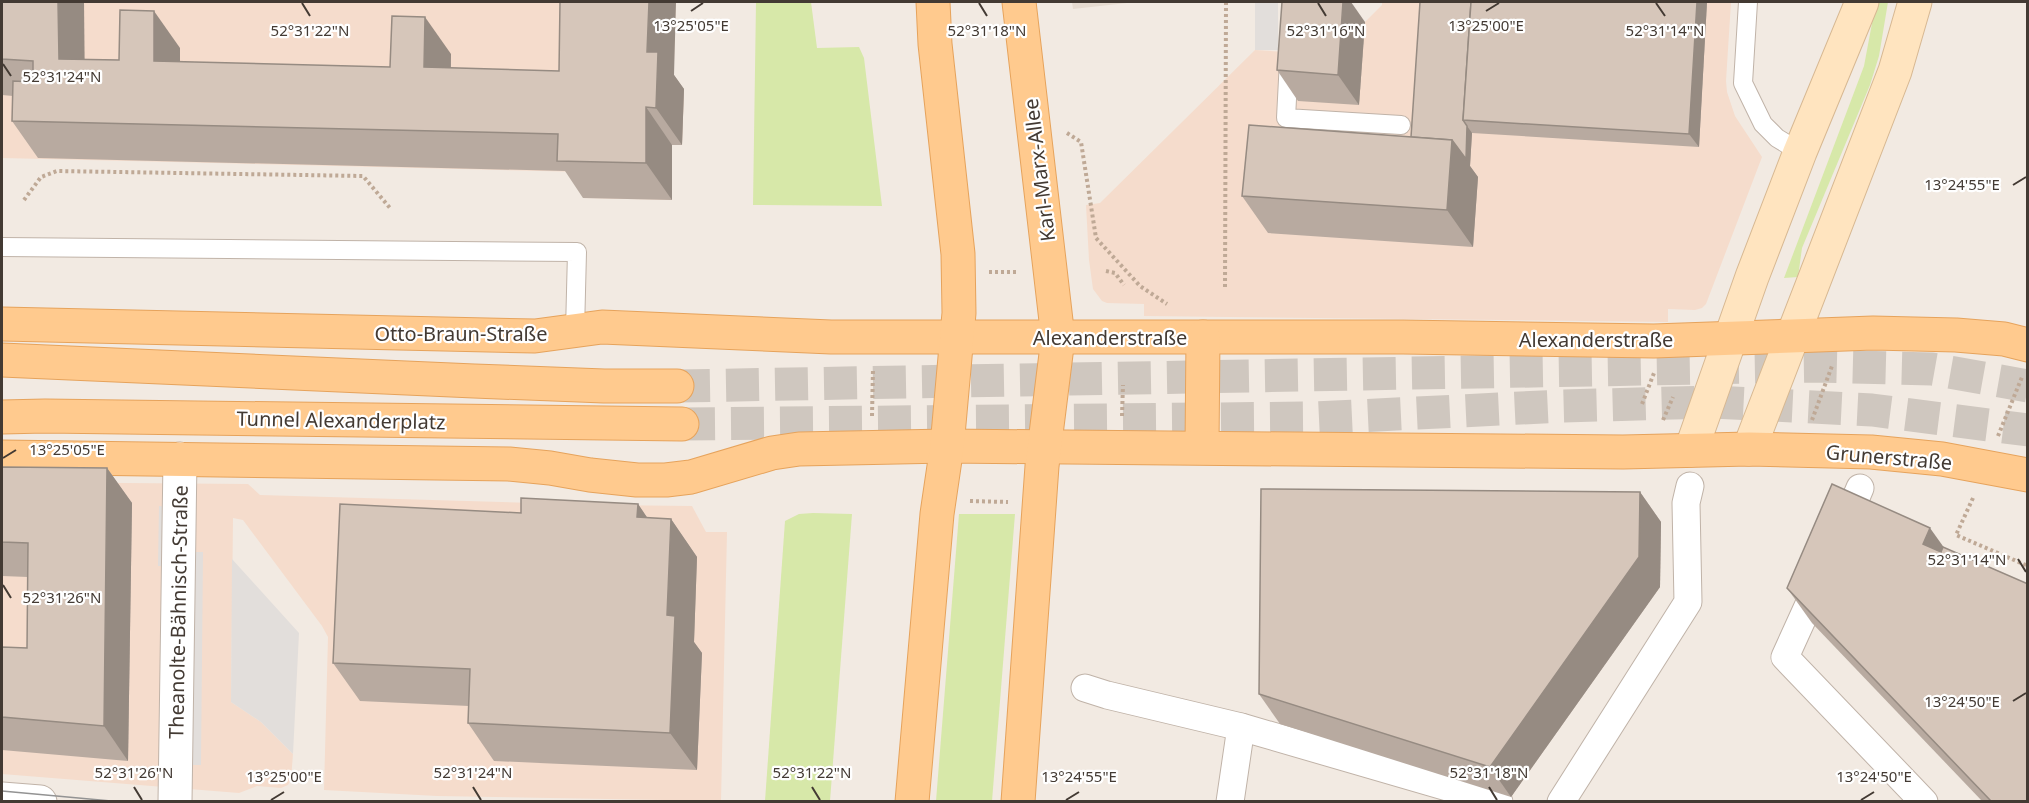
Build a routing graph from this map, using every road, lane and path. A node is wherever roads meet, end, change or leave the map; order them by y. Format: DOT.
graph roads {
  1 [pos="933,2"];
  2 [pos="1019,2"];
  3 [pos="1226,2"];
  4 [pos="1748,2"];
  5 [pos="1862,2"];
  6 [pos="1915,2"];
  7 [pos="1289,48"];
  8 [pos="1032,108"];
  9 [pos="1401,125"];
  10 [pos="1800,152"];
  11 [pos="24,200"];
  12 [pos="390,208"];
  13 [pos="10,247"];
  14 [pos="1106,270"];
  15 [pos="1022,271"];
  16 [pos="989,273"];
  17 [pos="1124,285"];
  18 [pos="1225,287"];
  19 [pos="1173,307"];
  20 [pos="2,324"];
  21 [pos="574,331"];
  22 [pos="1792,336"];
  23 [pos="957,337"];
  24 [pos="1203,337"];
  25 [pos="1058,338"];
  26 [pos="1730,338"];
  27 [pos="1835,358"];
  28 [pos="2,360"];
  29 [pos="2025,360"];
  30 [pos="1658,364"];
  31 [pos="873,368"];
  32 [pos="1123,385"];
  33 [pos="677,386"];
  34 [pos="1642,404"];
  35 [pos="2,417"];
  36 [pos="872,423"];
  37 [pos="1811,423"];
  38 [pos="681,424"];
  39 [pos="1122,425"];
  40 [pos="1997,438"];
  41 [pos="947,446"];
  42 [pos="1044,447"];
  43 [pos="1202,447"];
  44 [pos="1749,449"];
  45 [pos="1690,450"];
  46 [pos="2,457"];
  47 [pos="180,459"];
  48 [pos="2028,475"];
  49 [pos="1690,486"];
  50 [pos="1860,488"];
  51 [pos="1973,498"];
  52 [pos="961,501"];
  53 [pos="1015,502"];
  54 [pos="2028,566"];
  55 [pos="1085,688"];
  56 [pos="1241,727"];
  57 [pos="2,799"];
  58 [pos="40,801"];
  59 [pos="175,801"];
  60 [pos="372,801"];
  61 [pos="386,801"];
  62 [pos="912,801"];
  63 [pos="1018,801"];
  64 [pos="1230,801"];
  65 [pos="1499,801"];
  66 [pos="1561,801"];
  67 [pos="1924,801"];
  1 -- 23 [label="main road"];
  2 -- 8 [label="main road, Karl-Marx-Allee"];
  3 -- 18 [label="path"];
  4 -- 10 [label="lane"];
  5 -- 10 [label="main road"];
  6 -- 22 [label="main road"];
  7 -- 9 [label="lane"];
  8 -- 19 [label="path"];
  8 -- 25 [label="main road, Karl-Marx-Allee"];
  10 -- 26 [label="main road"];
  11 -- 12 [label="path"];
  13 -- 21 [label="lane"];
  14 -- 17 [label="path"];
  15 -- 16 [label="path"];
  20 -- 21 [label="main road, Otto-Braun-Straße"];
  21 -- 23 [label="main road, Otto-Braun-Straße"];
  22 -- 26 [label="main road, Alexanderstraße"];
  22 -- 29 [label="main road"];
  22 -- 44 [label="main road"];
  23 -- 25 [label="main road, Alexanderstraße"];
  23 -- 41 [label="main road"];
  24 -- 25 [label="main road, Alexanderstraße"];
  24 -- 26 [label="main road, Alexanderstraße"];
  24 -- 43 [label="main road"];
  25 -- 42 [label="main road, Karl-Marx-Allee"];
  26 -- 45 [label="main road"];
  27 -- 37 [label="path"];
  28 -- 33 [label="main road"];
  29 -- 40 [label="path"];
  30 -- 34 [label="path"];
  31 -- 36 [label="path"];
  32 -- 39 [label="path"];
  35 -- 38 [label="main road, Tunnel Alexanderplatz"];
  41 -- 42 [label="main road"];
  41 -- 47 [label="main road"];
  41 -- 62 [label="main road"];
  42 -- 43 [label="main road"];
  42 -- 63 [label="main road"];
  43 -- 45 [label="main road"];
  44 -- 45 [label="main road"];
  44 -- 48 [label="main road, Grunerstraße"];
  46 -- 47 [label="main road"];
  47 -- 59 [label="street, Theanolte-Bähnisch-Straße"];
  49 -- 66 [label="street"];
  50 -- 67 [label="street"];
  51 -- 54 [label="path"];
  52 -- 53 [label="path"];
  55 -- 56 [label="street"];
  56 -- 64 [label="street"];
  56 -- 65 [label="street"];
  57 -- 58 [label="street"];
  60 -- 61 [label="path"];
}
